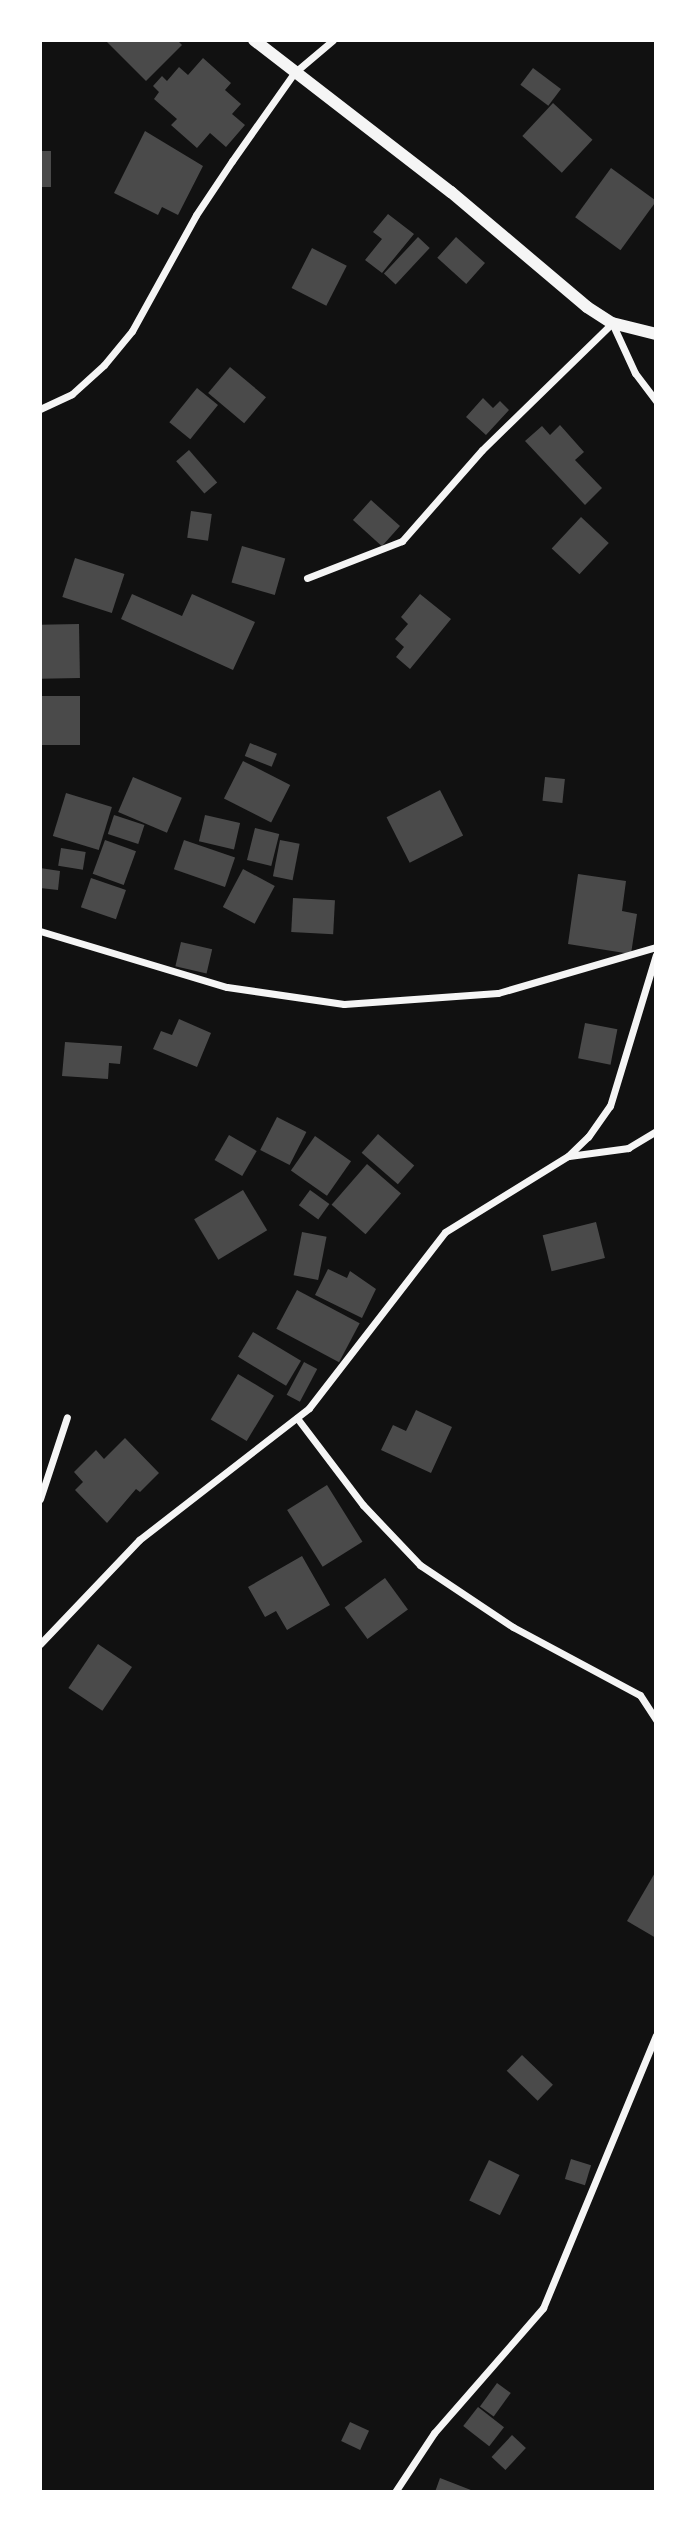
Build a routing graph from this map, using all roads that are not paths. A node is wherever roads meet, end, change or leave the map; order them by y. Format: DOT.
graph roads {
  1 [pos="254,40"];
  2 [pos="333,40"];
  3 [pos="294,73"];
  4 [pos="612,323"];
  5 [pos="656,334"];
  6 [pos="656,401"];
  7 [pos="40,409"];
  8 [pos="307,578"];
  9 [pos="40,931"];
  10 [pos="656,947"];
  11 [pos="656,956"];
  12 [pos="656,1131"];
  13 [pos="568,1156"];
  14 [pos="67,1418"];
  15 [pos="297,1418"];
  16 [pos="40,1499"];
  17 [pos="40,1644"];
  18 [pos="656,1720"];
  19 [pos="656,2035"];
  20 [pos="396,2492"];
  1 -- 3 [label="street"];
  2 -- 3 [label="street"];
  3 -- 4 [label="street"];
  3 -- 7 [label="street"];
  4 -- 5 [label="street"];
  4 -- 6 [label="street"];
  4 -- 8 [label="street"];
  9 -- 10 [label="street"];
  11 -- 13 [label="street"];
  12 -- 13 [label="street"];
  13 -- 15 [label="street"];
  14 -- 16 [label="street"];
  15 -- 17 [label="street"];
  15 -- 18 [label="street"];
  19 -- 20 [label="street"];
}
